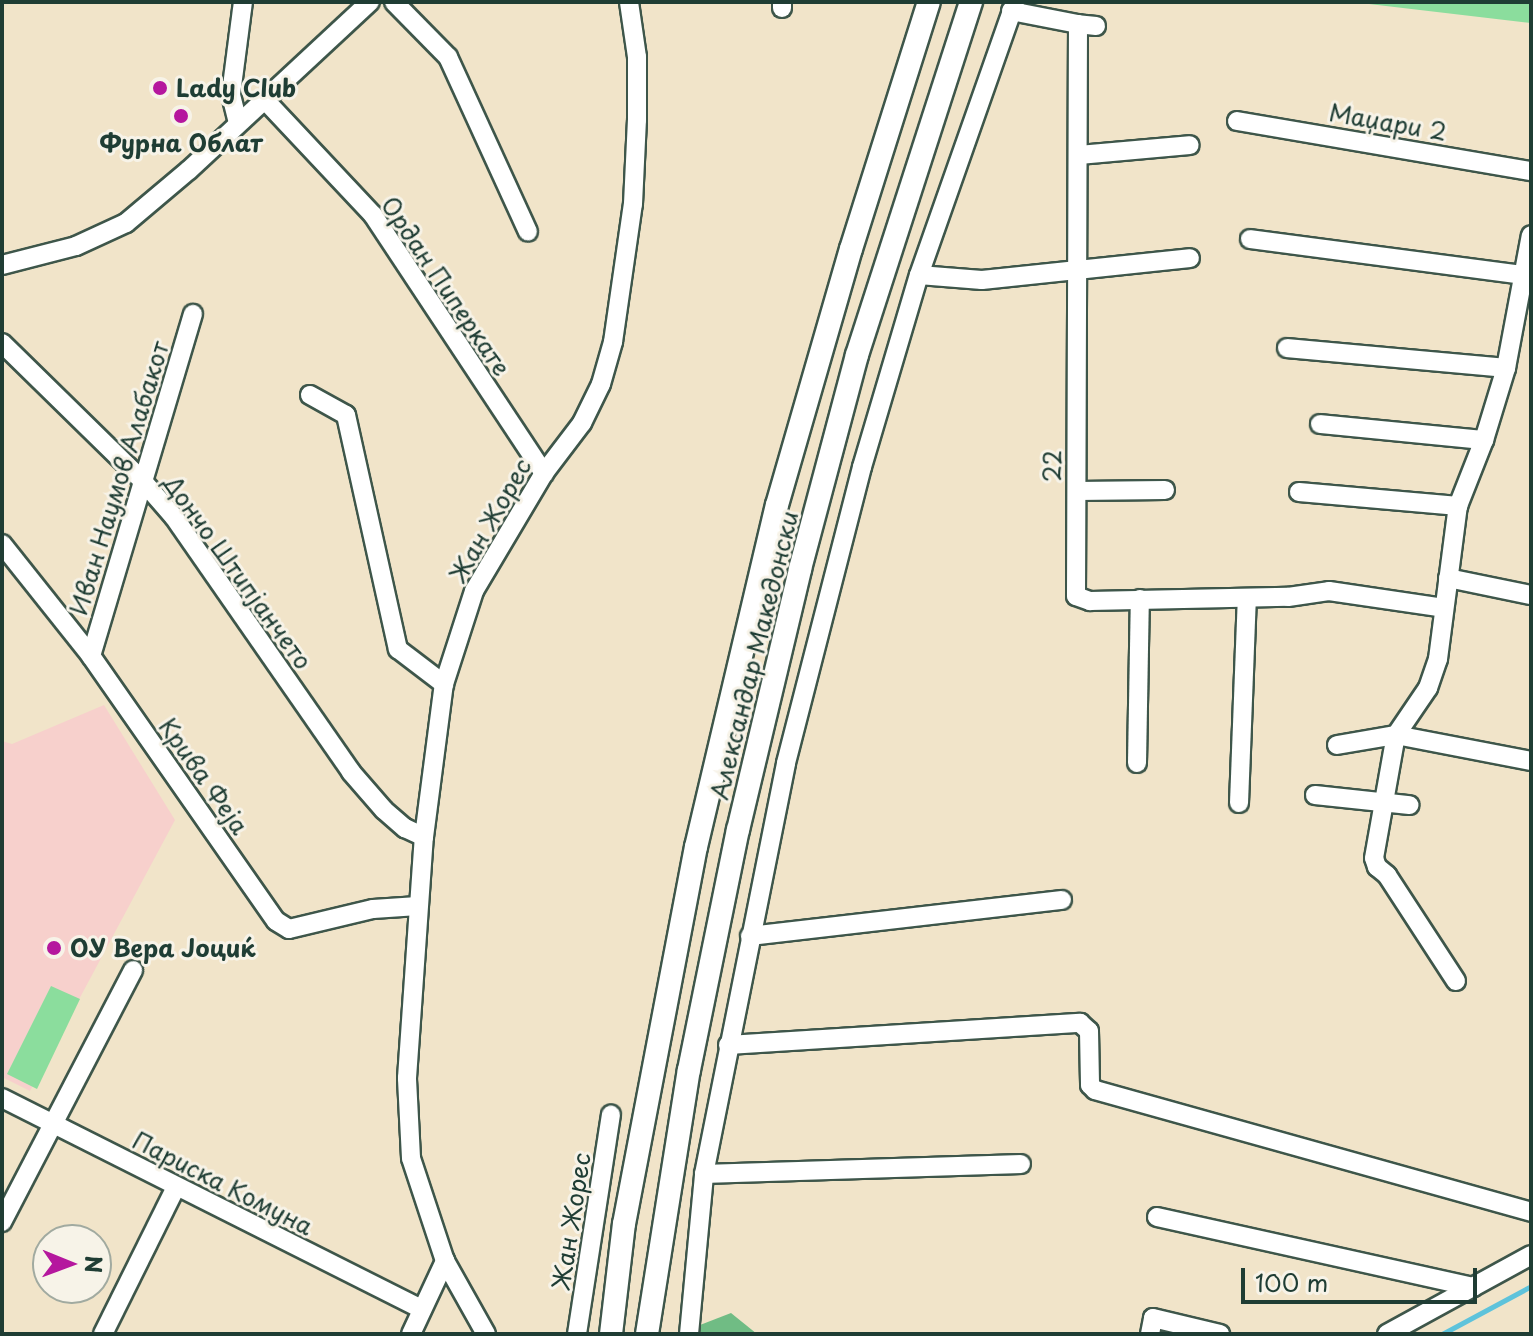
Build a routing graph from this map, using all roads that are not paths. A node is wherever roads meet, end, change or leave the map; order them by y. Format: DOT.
graph roads {
  1 [pos="243,2"];
  2 [pos="370,2"];
  3 [pos="394,2"];
  4 [pos="629,2"];
  5 [pos="929,2"];
  6 [pos="971,2"];
  7 [pos="1013,6"];
  8 [pos="265,100"];
  9 [pos="1237,121"];
  10 [pos="238,123"];
  11 [pos="1190,145"];
  12 [pos="1079,155"];
  13 [pos="1531,171"];
  14 [pos="528,232"];
  15 [pos="1531,235"];
  16 [pos="1250,239"];
  17 [pos="1190,258"];
  18 [pos="2,265"];
  19 [pos="1075,271"];
  20 [pos="919,275"];
  21 [pos="1523,275"];
  22 [pos="193,314"];
  23 [pos="2,343"];
  24 [pos="1287,348"];
  25 [pos="1506,368"];
  26 [pos="310,395"];
  27 [pos="1320,424"];
  28 [pos="1484,440"];
  29 [pos="544,473"];
  30 [pos="141,479"];
  31 [pos="1165,490"];
  32 [pos="1077,491"];
  33 [pos="1299,492"];
  34 [pos="1458,506"];
  35 [pos="2,544"];
  36 [pos="1448,578"];
  37 [pos="1531,595"];
  38 [pos="1140,599"];
  39 [pos="1247,599"];
  40 [pos="1444,608"];
  41 [pos="91,656"];
  42 [pos="444,684"];
  43 [pos="1396,735"];
  44 [pos="1337,745"];
  45 [pos="1531,761"];
  46 [pos="1137,763"];
  47 [pos="1315,795"];
  48 [pos="1383,801"];
  49 [pos="1239,803"];
  50 [pos="1409,805"];
  51 [pos="424,837"];
  52 [pos="1062,900"];
  53 [pos="418,906"];
  54 [pos="750,936"];
  55 [pos="133,970"];
  56 [pos="1456,981"];
  57 [pos="728,1045"];
  58 [pos="2,1098"];
  59 [pos="611,1115"];
  60 [pos="50,1123"];
  61 [pos="1021,1164"];
  62 [pos="704,1174"];
  63 [pos="176,1187"];
  64 [pos="1531,1212"];
  65 [pos="1157,1217"];
  66 [pos="2,1222"];
  67 [pos="1531,1255"];
  68 [pos="445,1261"];
  69 [pos="1473,1287"];
  70 [pos="422,1309"];
  71 [pos="103,1334"];
  72 [pos="411,1334"];
  73 [pos="486,1334"];
  74 [pos="577,1334"];
  75 [pos="611,1334"];
  76 [pos="647,1334"];
  77 [pos="689,1334"];
  78 [pos="1150,1334"];
  79 [pos="1220,1334"];
  80 [pos="1387,1334"];
  1 -- 10 [label="street"];
  2 -- 8 [label="street"];
  3 -- 14 [label="street"];
  4 -- 29 [label="street, Жан Жорес"];
  5 -- 75 [label="street, Александар Македонски"];
  6 -- 76 [label="street, Александар Македонски"];
  7 -- 12 [label="street, 22"];
  7 -- 20 [label="street"];
  8 -- 10 [label="street"];
  8 -- 29 [label="street, Ордан Пиперкате"];
  9 -- 13 [label="street, Маџари 2"];
  10 -- 18 [label="street"];
  11 -- 12 [label="street"];
  12 -- 19 [label="street, 22"];
  15 -- 21 [label="street"];
  16 -- 21 [label="street"];
  17 -- 19 [label="street"];
  19 -- 20 [label="street"];
  19 -- 32 [label="street, 22"];
  20 -- 54 [label="street"];
  21 -- 25 [label="street"];
  22 -- 30 [label="street, Иван Наумов Алабакот"];
  23 -- 30 [label="street, Дончо Штипјанчето"];
  24 -- 25 [label="street"];
  25 -- 28 [label="street"];
  26 -- 42 [label="street"];
  27 -- 28 [label="street"];
  28 -- 34 [label="street"];
  29 -- 42 [label="street, Жан Жорес"];
  30 -- 41 [label="street, Иван Наумов Алабакот"];
  30 -- 51 [label="street, Дончо Штипјанчето"];
  31 -- 32 [label="street"];
  32 -- 38 [label="street, 22"];
  33 -- 34 [label="street"];
  34 -- 36 [label="street"];
  35 -- 41 [label="street, Крива Феја"];
  36 -- 37 [label="street"];
  36 -- 40 [label="street"];
  38 -- 39 [label="street, 22"];
  38 -- 46 [label="street"];
  39 -- 40 [label="street, 22"];
  39 -- 49 [label="street"];
  40 -- 43 [label="street"];
  41 -- 53 [label="street, Крива Феја"];
  42 -- 51 [label="street, Жан Жорес"];
  43 -- 44 [label="street"];
  43 -- 45 [label="street"];
  43 -- 48 [label="street"];
  47 -- 48 [label="street"];
  48 -- 50 [label="street"];
  48 -- 56 [label="street"];
  51 -- 53 [label="street, Жан Жорес"];
  52 -- 54 [label="street"];
  53 -- 68 [label="street, Жан Жорес"];
  54 -- 57 [label="street"];
  55 -- 60 [label="street"];
  57 -- 62 [label="street"];
  57 -- 64 [label="street"];
  58 -- 60 [label="street, Париска Комуна"];
  59 -- 74 [label="street, Жан Жорес"];
  60 -- 63 [label="street, Париска Комуна"];
  60 -- 66 [label="street"];
  61 -- 62 [label="street"];
  62 -- 77 [label="street"];
  63 -- 70 [label="street, Париска Комуна"];
  63 -- 71 [label="street"];
  65 -- 69 [label="street"];
  67 -- 69 [label="street"];
  68 -- 70 [label="street"];
  68 -- 73 [label="street, Жан Жорес"];
  69 -- 80 [label="street"];
  70 -- 72 [label="street"];
  78 -- 79 [label="street"];
}
